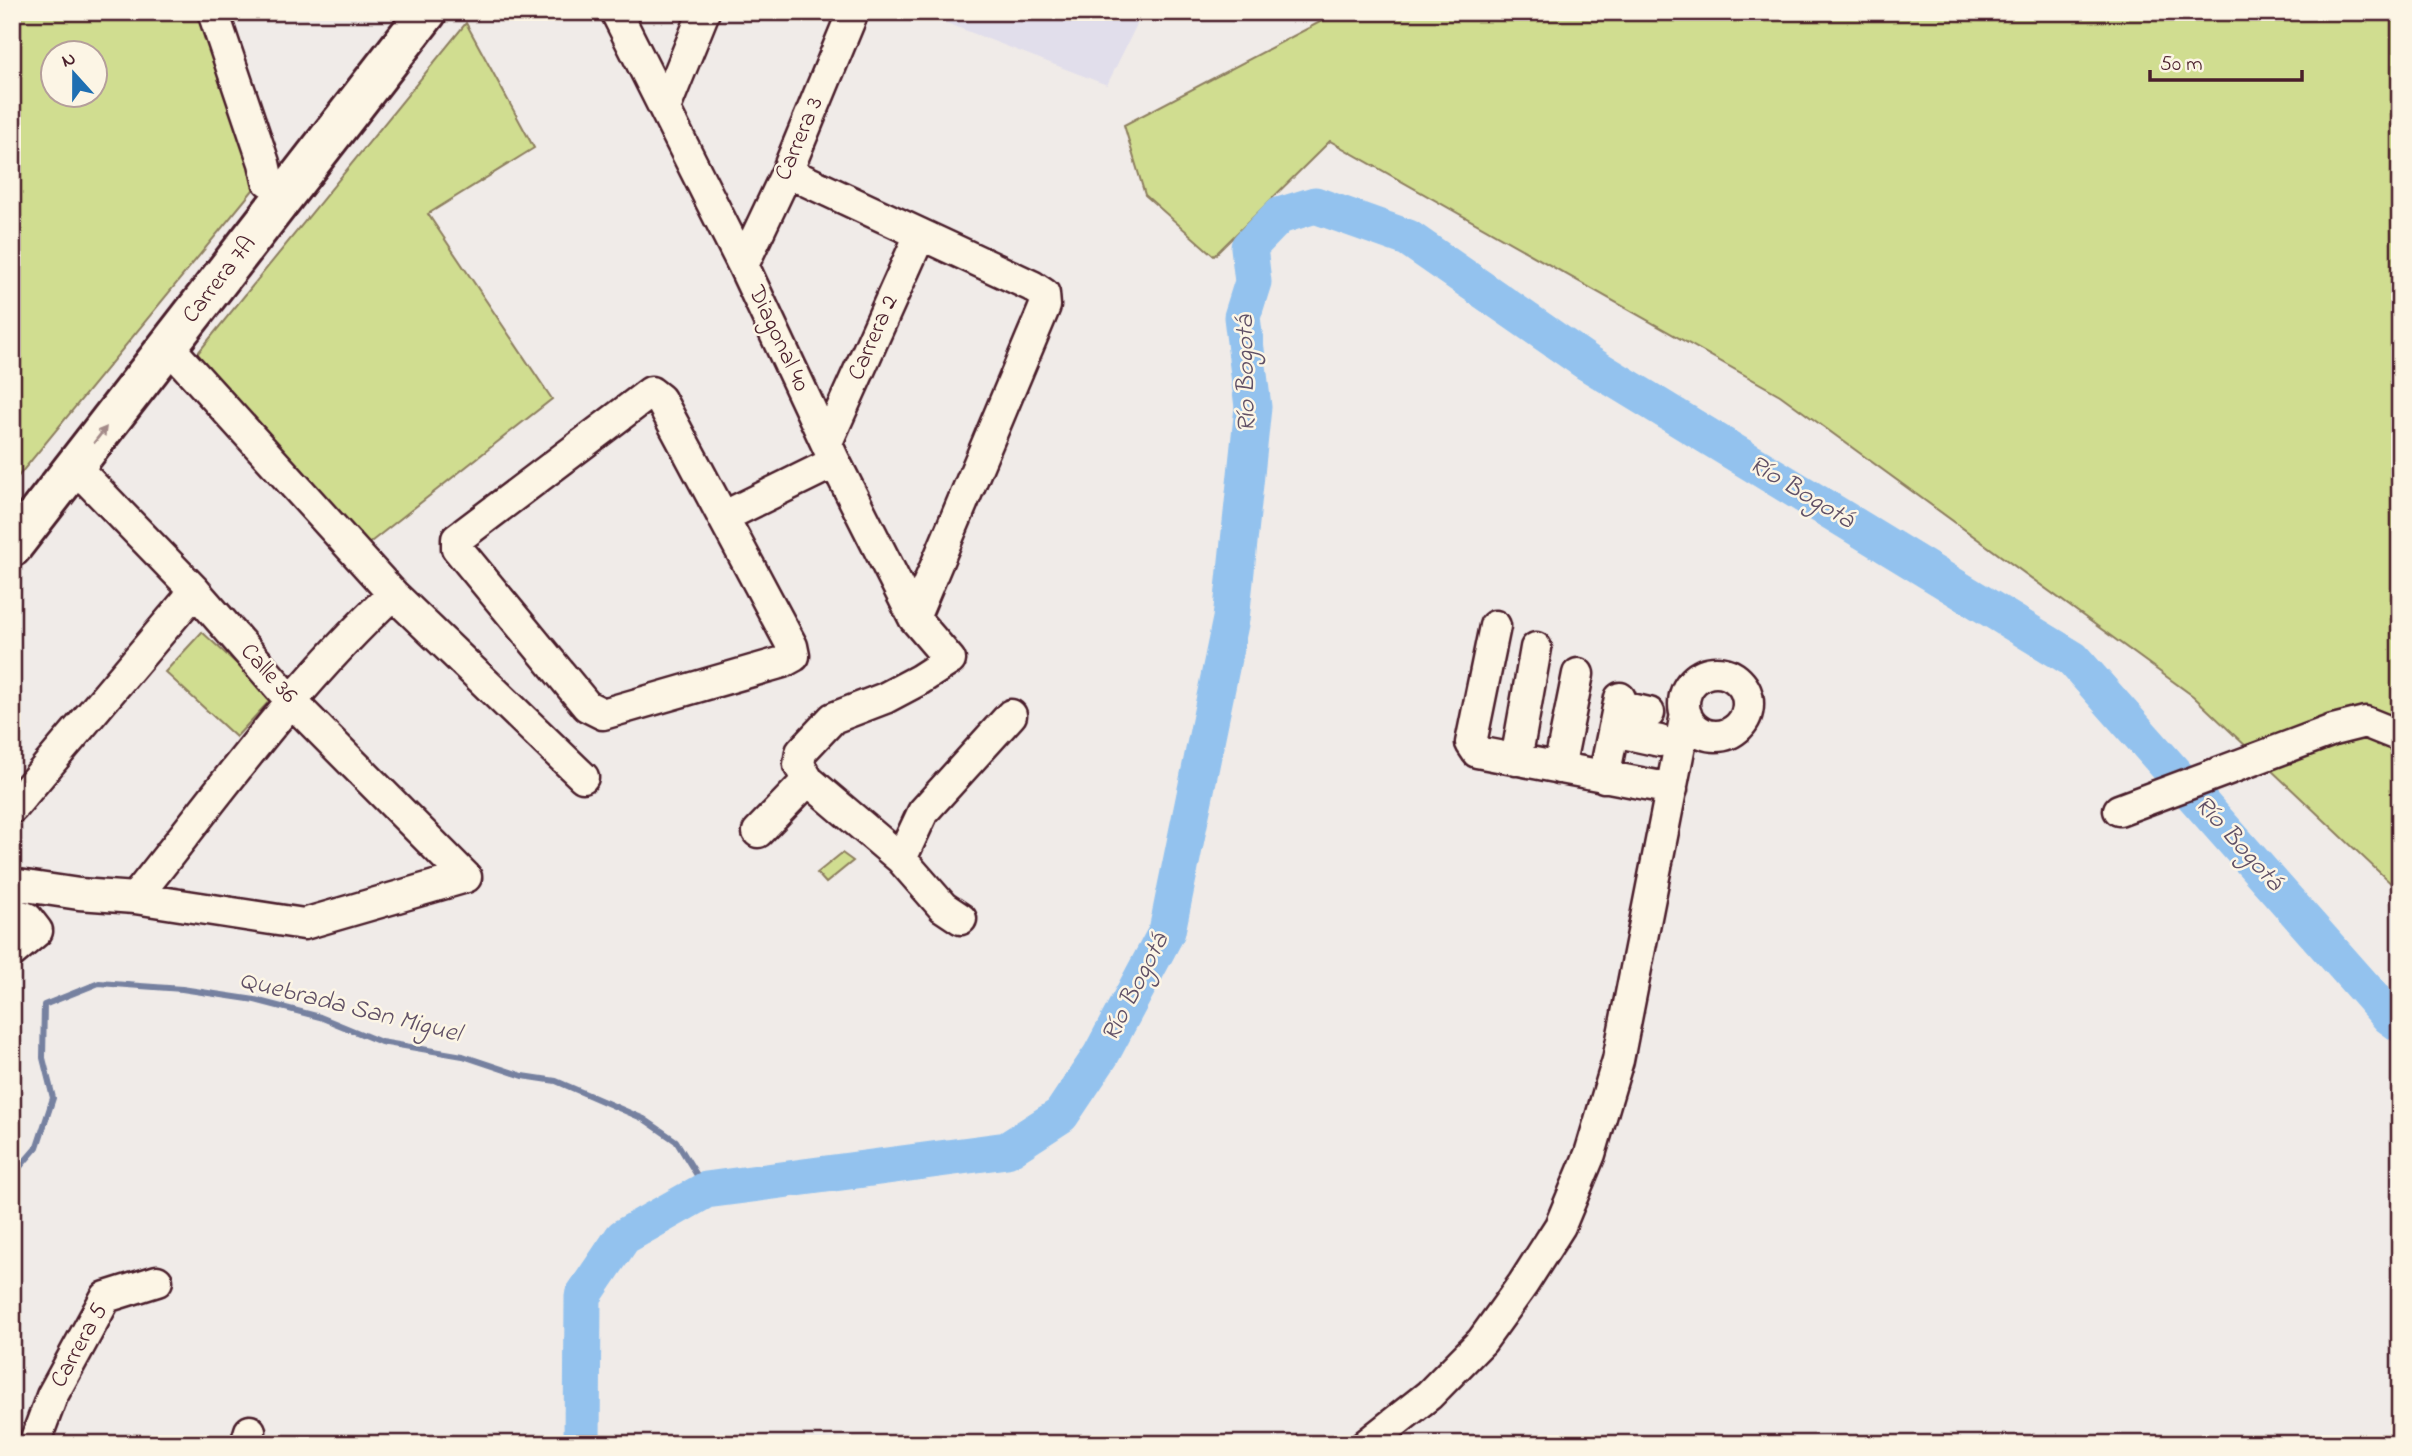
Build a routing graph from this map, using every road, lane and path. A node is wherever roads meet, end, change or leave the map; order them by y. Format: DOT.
graph roads {
  1 [pos="213,12"];
  2 [pos="400,12"];
  3 [pos="427,12"];
  4 [pos="616,12"];
  5 [pos="704,12"];
  6 [pos="853,12"];
  7 [pos="665,108"];
  8 [pos="787,172"];
  9 [pos="268,181"];
  10 [pos="920,235"];
  11 [pos="743,265"];
  12 [pos="169,347"];
  13 [pos="831,452"];
  14 [pos="75,467"];
  15 [pos="12,503"];
  16 [pos="723,517"];
  17 [pos="12,547"];
  18 [pos="195,591"];
  19 [pos="393,594"];
  20 [pos="914,618"];
  21 [pos="1495,626"];
  22 [pos="1536,648"];
  23 [pos="1578,674"];
  24 [pos="292,702"];
  25 [pos="1618,712"];
  26 [pos="1650,713"];
  27 [pos="1686,714"];
  28 [pos="1011,715"];
  29 [pos="2400,736"];
  30 [pos="1660,741"];
  31 [pos="1516,760"];
  32 [pos="1559,768"];
  33 [pos="583,776"];
  34 [pos="1604,777"];
  35 [pos="808,780"];
  36 [pos="1672,789"];
  37 [pos="12,808"];
  38 [pos="2119,810"];
  39 [pos="758,832"];
  40 [pos="901,859"];
  41 [pos="12,884"];
  42 [pos="135,898"];
  43 [pos="12,913"];
  44 [pos="961,919"];
  45 [pos="12,952"];
  46 [pos="157,1281"];
  47 [pos="34,1444"];
  48 [pos="1367,1444"];
  1 -- 9 [label="street"];
  2 -- 9 [label="main road, Carrera 7A"];
  3 -- 12 [label="main road, Carrera 7A"];
  4 -- 7 [label="street, Diagonal 40"];
  5 -- 7 [label="street"];
  6 -- 8 [label="street, Carrera 3"];
  7 -- 11 [label="street, Diagonal 40"];
  8 -- 10 [label="street"];
  8 -- 11 [label="street, Carrera 3"];
  9 -- 15 [label="main road, Carrera 7A"];
  10 -- 13 [label="street, Carrera 2"];
  10 -- 20 [label="street"];
  11 -- 13 [label="street, Diagonal 40"];
  14 -- 12 [label="main road, Carrera 7A, one-way"];
  12 -- 19 [label="street"];
  13 -- 16 [label="street"];
  13 -- 20 [label="street, Diagonal 40"];
  14 -- 17 [label="main road, Carrera 7A"];
  14 -- 18 [label="street, Calle 36"];
  16 -- 16 [label="street"];
  18 -- 24 [label="street, Calle 36"];
  18 -- 37 [label="street"];
  19 -- 24 [label="street"];
  19 -- 33 [label="street"];
  20 -- 35 [label="street, Diagonal 40"];
  21 -- 31 [label="street"];
  22 -- 31 [label="street"];
  23 -- 32 [label="street"];
  24 -- 42 [label="street"];
  24 -- 42 [label="street, Calle 36"];
  25 -- 26 [label="street"];
  25 -- 30 [label="street"];
  25 -- 34 [label="street"];
  27 -- 36 [label="street"];
  28 -- 40 [label="street"];
  29 -- 38 [label="street"];
  31 -- 32 [label="street"];
  32 -- 34 [label="street"];
  34 -- 36 [label="street"];
  35 -- 39 [label="street"];
  35 -- 40 [label="street"];
  36 -- 48 [label="street"];
  40 -- 44 [label="street"];
  41 -- 42 [label="street"];
  43 -- 45 [label="street"];
  46 -- 47 [label="street, Carrera 5"];
}
